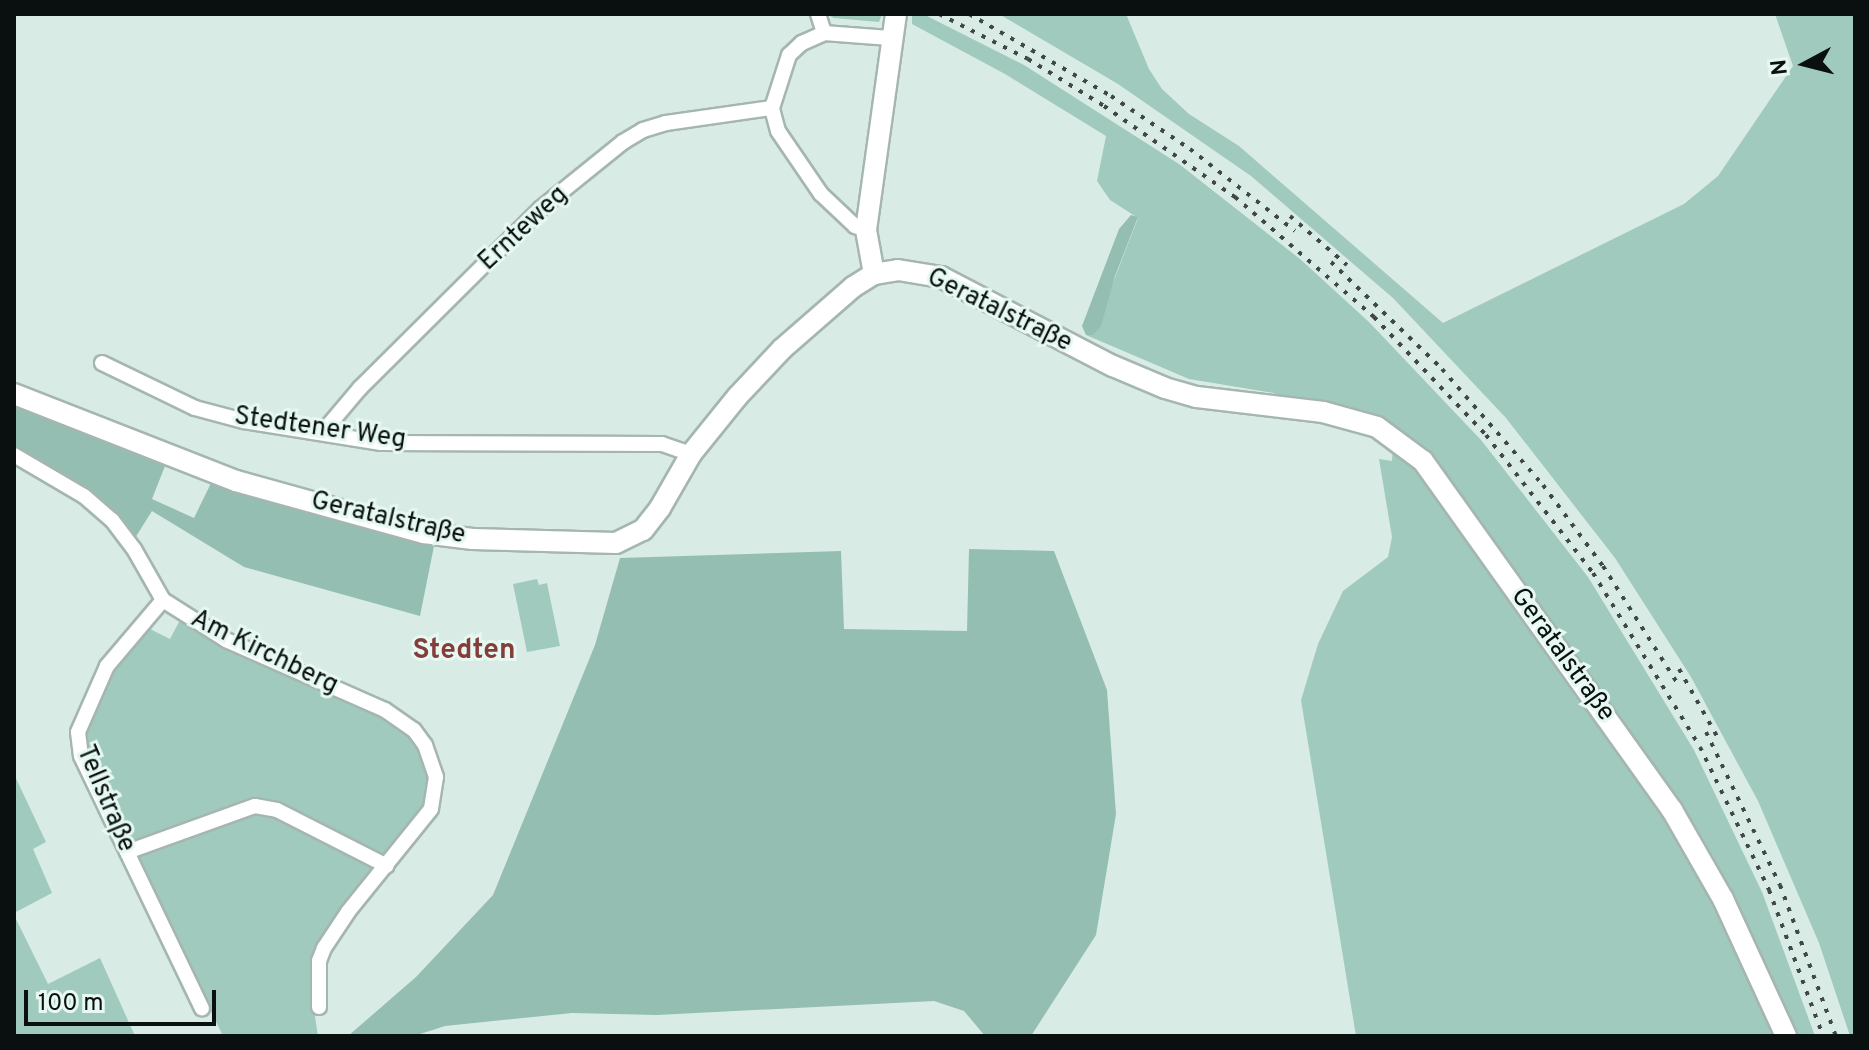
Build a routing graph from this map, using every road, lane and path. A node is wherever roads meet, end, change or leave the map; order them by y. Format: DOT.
graph roads {
  1 [pos="818,14"];
  2 [pos="896,14"];
  3 [pos="824,33"];
  4 [pos="890,38"];
  5 [pos="772,108"];
  6 [pos="866,230"];
  7 [pos="874,274"];
  8 [pos="102,363"];
  9 [pos="14,394"];
  10 [pos="323,432"];
  11 [pos="691,454"];
  12 [pos="14,455"];
  13 [pos="163,600"];
  14 [pos="127,852"];
  15 [pos="387,866"];
  16 [pos="319,1007"];
  17 [pos="202,1009"];
  18 [pos="1786,1036"];
  1 -- 3 [label="street"];
  2 -- 4 [label="street"];
  3 -- 4 [label="street"];
  3 -- 5 [label="street"];
  4 -- 6 [label="street"];
  5 -- 6 [label="street"];
  5 -- 10 [label="street, Ernteweg"];
  6 -- 7 [label="street"];
  7 -- 11 [label="street, Geratalstraße"];
  7 -- 18 [label="street, Geratalstraße"];
  8 -- 10 [label="street, Stedtener Weg"];
  9 -- 11 [label="street, Geratalstraße"];
  10 -- 11 [label="street, Stedtener Weg"];
  12 -- 13 [label="street, Am Kirchberg"];
  13 -- 14 [label="street, Tellstraße"];
  13 -- 15 [label="street, Am Kirchberg"];
  14 -- 15 [label="street"];
  14 -- 17 [label="street, Tellstraße"];
  15 -- 16 [label="street, Am Kirchberg"];
}
